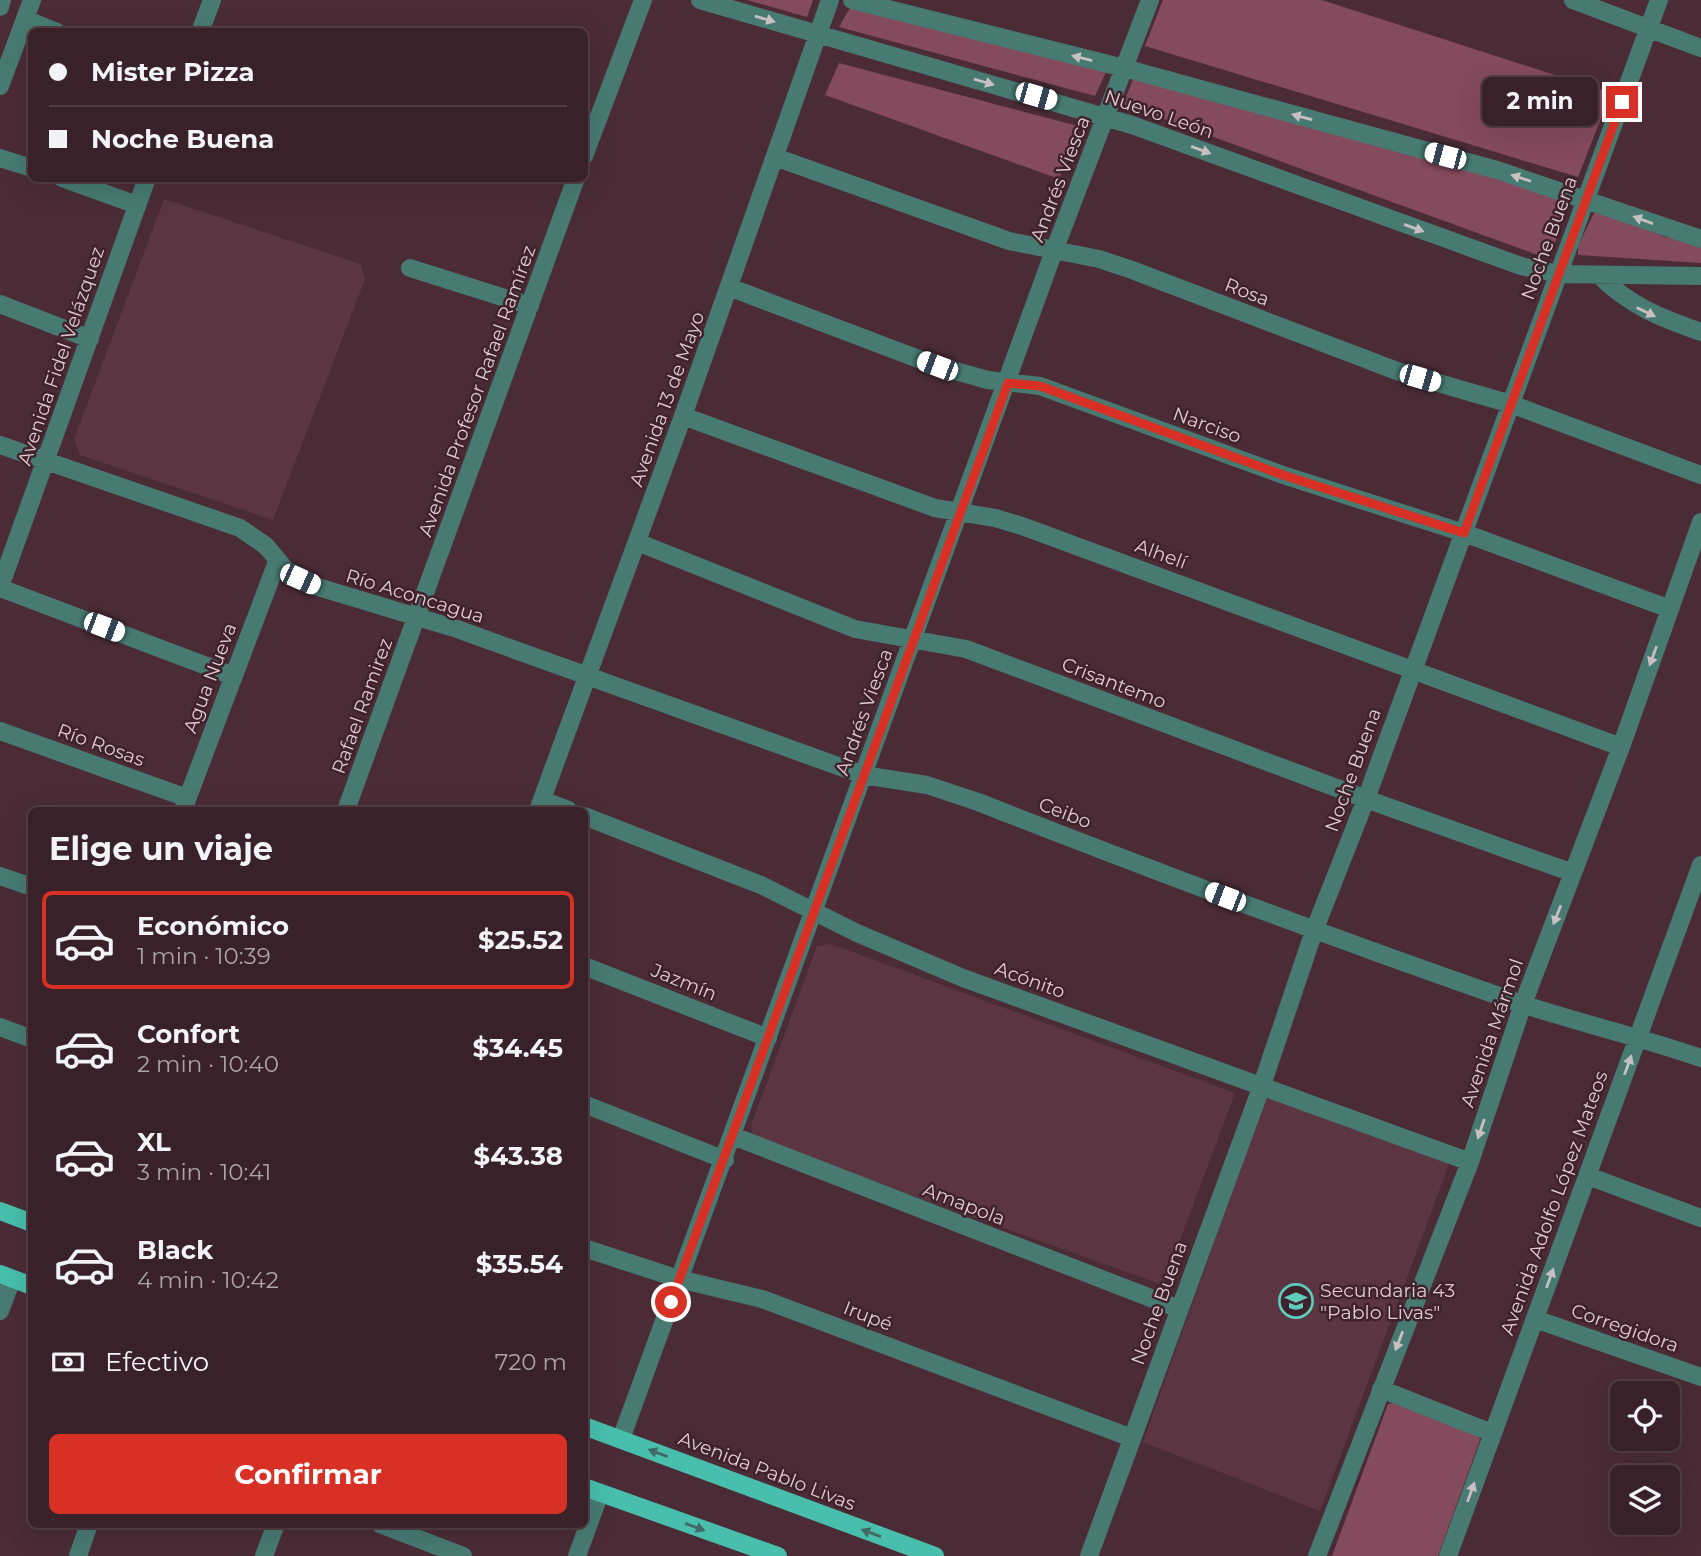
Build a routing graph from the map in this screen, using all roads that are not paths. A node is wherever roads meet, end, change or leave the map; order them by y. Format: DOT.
graph roads {
  1 [pos="2,0"];
  2 [pos="32,0"];
  3 [pos="212,0"];
  4 [pos="643,0"];
  5 [pos="699,0"];
  6 [pos="830,0"];
  7 [pos="852,0"];
  8 [pos="1150,0"];
  9 [pos="1573,0"];
  10 [pos="1660,0"];
  11 [pos="0,7"];
  12 [pos="24,19"];
  13 [pos="47,28"];
  14 [pos="202,28"];
  15 [pos="1648,29"];
  16 [pos="818,34"];
  17 [pos="1701,48"];
  18 [pos="1124,68"];
  19 [pos="0,86"];
  20 [pos="1106,117"];
  21 [pos="590,125"];
  22 [pos="775,157"];
  23 [pos="0,158"];
  24 [pos="28,167"];
  25 [pos="73,182"];
  26 [pos="146,182"];
  27 [pos="575,182"];
  28 [pos="1586,199"];
  29 [pos="137,205"];
  30 [pos="1701,239"];
  31 [pos="1054,251"];
  32 [pos="410,268"];
  33 [pos="1558,274"];
  34 [pos="1600,276"];
  35 [pos="1701,276"];
  36 [pos="729,286"];
  37 [pos="0,304"];
  38 [pos="530,306"];
  39 [pos="1701,332"];
  40 [pos="90,339"];
  41 [pos="1008,383"];
  42 [pos="1511,404"];
  43 [pos="683,416"];
  44 [pos="0,445"];
  45 [pos="47,462"];
  46 [pos="1701,475"];
  47 [pos="959,513"];
  48 [pos="1701,522"];
  49 [pos="1464,533"];
  50 [pos="637,542"];
  51 [pos="277,562"];
  52 [pos="0,587"];
  53 [pos="1670,609"];
  54 [pos="418,617"];
  55 [pos="913,639"];
  56 [pos="1413,668"];
  57 [pos="233,676"];
  58 [pos="587,676"];
  59 [pos="0,731"];
  60 [pos="1621,747"];
  61 [pos="863,775"];
  62 [pos="1366,799"];
  63 [pos="185,804"];
  64 [pos="540,805"];
  65 [pos="347,807"];
  66 [pos="588,818"];
  67 [pos="1701,865"];
  68 [pos="1573,873"];
  69 [pos="0,876"];
  70 [pos="28,886"];
  71 [pos="1695,897"];
  72 [pos="816,911"];
  73 [pos="1314,930"];
  74 [pos="588,968"];
  75 [pos="1523,1004"];
  76 [pos="0,1027"];
  77 [pos="1638,1036"];
  78 [pos="28,1038"];
  79 [pos="768,1038"];
  80 [pos="1701,1058"];
  81 [pos="1261,1088"];
  82 [pos="588,1106"];
  83 [pos="733,1136"];
  84 [pos="724,1160"];
  85 [pos="1470,1162"];
  86 [pos="1588,1175"];
  87 [pos="0,1211"];
  88 [pos="1701,1219"];
  89 [pos="28,1222"];
  90 [pos="588,1249"];
  91 [pos="6,1276"];
  92 [pos="679,1279"];
  93 [pos="28,1284"];
  94 [pos="1180,1309"];
  95 [pos="0,1311"];
  96 [pos="1535,1319"];
  97 [pos="1701,1377"];
  98 [pos="1381,1389"];
  99 [pos="588,1427"];
  100 [pos="1492,1433"];
  101 [pos="1132,1438"];
  102 [pos="621,1439"];
  103 [pos="592,1490"];
  104 [pos="588,1508"];
  105 [pos="88,1528"];
  106 [pos="274,1528"];
  107 [pos="390,1528"];
  108 [pos="583,1528"];
  109 [pos="78,1556"];
  110 [pos="264,1556"];
  111 [pos="463,1556"];
  112 [pos="577,1556"];
  113 [pos="778,1556"];
  114 [pos="936,1556"];
  115 [pos="1089,1556"];
  116 [pos="1317,1556"];
  117 [pos="1448,1556"];
  1 -- 11 [label="street"];
  2 -- 12 [label="street"];
  3 -- 14 [label="street"];
  4 -- 21 [label="street"];
  5 -- 16 [label="street, Nuevo León, one-way"];
  6 -- 16 [label="street, Avenida 13 de Mayo"];
  18 -- 7 [label="street, Nuevo León, one-way"];
  8 -- 18 [label="street, Andrés Viesca"];
  9 -- 15 [label="street"];
  10 -- 15 [label="street, Noche Buena"];
  12 -- 13 [label="street"];
  12 -- 19 [label="street"];
  15 -- 17 [label="street"];
  15 -- 28 [label="street, Noche Buena"];
  16 -- 20 [label="street, Nuevo León, one-way"];
  16 -- 22 [label="street, Avenida 13 de Mayo"];
  18 -- 20 [label="street, Andrés Viesca"];
  28 -- 18 [label="street, Nuevo León, one-way"];
  20 -- 31 [label="street, Andrés Viesca"];
  20 -- 33 [label="street, Nuevo León, one-way"];
  22 -- 31 [label="street, Rosa"];
  22 -- 36 [label="street, Avenida 13 de Mayo"];
  23 -- 24 [label="street"];
  25 -- 29 [label="street"];
  26 -- 29 [label="street, Avenida Fidel Velázquez"];
  27 -- 38 [label="street, Avenida Profesor Rafael Ramírez"];
  30 -- 28 [label="street, Nuevo León, one-way"];
  28 -- 33 [label="street, Noche Buena"];
  29 -- 40 [label="street, Avenida Fidel Velázquez"];
  31 -- 41 [label="street, Andrés Viesca"];
  31 -- 42 [label="street, Rosa"];
  32 -- 38 [label="street"];
  33 -- 34 [label="street, Nuevo León"];
  33 -- 42 [label="street, Noche Buena"];
  34 -- 35 [label="street, Nuevo León"];
  34 -- 39 [label="street, one-way"];
  36 -- 41 [label="street, Narciso"];
  36 -- 43 [label="street, Avenida 13 de Mayo"];
  37 -- 40 [label="street"];
  38 -- 54 [label="street, Avenida Profesor Rafael Ramírez"];
  40 -- 45 [label="street, Avenida Fidel Velázquez"];
  41 -- 47 [label="street, Andrés Viesca"];
  41 -- 49 [label="street, Narciso"];
  42 -- 46 [label="street, Rosa"];
  42 -- 49 [label="street, Noche Buena"];
  43 -- 47 [label="street, Alhelí"];
  43 -- 50 [label="street, Avenida 13 de Mayo"];
  44 -- 45 [label="street, Río Aconcagua"];
  45 -- 51 [label="street, Río Aconcagua"];
  45 -- 52 [label="street, Avenida Fidel Velázquez"];
  47 -- 55 [label="street, Andrés Viesca"];
  47 -- 56 [label="street, Alhelí"];
  48 -- 53 [label="street, Avenida Mármol"];
  49 -- 53 [label="street, Narciso"];
  49 -- 56 [label="street, Noche Buena"];
  50 -- 55 [label="street, Crisantemo"];
  50 -- 58 [label="street, Avenida 13 de Mayo"];
  51 -- 54 [label="street, Río Aconcagua"];
  51 -- 57 [label="street, Agua Nueva"];
  52 -- 57 [label="street"];
  53 -- 60 [label="street, Avenida Mármol, one-way"];
  54 -- 58 [label="street, Río Aconcagua"];
  54 -- 65 [label="street, Rafael Ramirez"];
  55 -- 61 [label="street, Andrés Viesca"];
  55 -- 62 [label="street, Crisantemo"];
  56 -- 60 [label="street, Alhelí"];
  56 -- 62 [label="street, Noche Buena"];
  57 -- 63 [label="street, Agua Nueva"];
  58 -- 61 [label="street, Ceibo"];
  58 -- 64 [label="street, Avenida 13 de Mayo"];
  59 -- 63 [label="street, Río Rosas"];
  60 -- 68 [label="street, Avenida Mármol"];
  61 -- 72 [label="street, Andrés Viesca"];
  61 -- 73 [label="street, Ceibo"];
  62 -- 68 [label="street, Crisantemo"];
  62 -- 73 [label="street, Noche Buena"];
  66 -- 72 [label="street, Acónito"];
  67 -- 71 [label="street, Avenida Adolfo López Mateos"];
  68 -- 75 [label="street, Avenida Mármol, one-way"];
  69 -- 70 [label="street"];
  71 -- 77 [label="street, Avenida Adolfo López Mateos"];
  72 -- 79 [label="street, Andrés Viesca"];
  72 -- 81 [label="street, Acónito"];
  73 -- 75 [label="street, Ceibo"];
  73 -- 81 [label="street, Noche Buena"];
  74 -- 79 [label="street, Jazmín"];
  75 -- 77 [label="street, Ceibo"];
  75 -- 85 [label="street, Avenida Mármol, one-way"];
  76 -- 78 [label="street"];
  77 -- 80 [label="street, Ceibo"];
  86 -- 77 [label="street, Avenida Adolfo López Mateos, one-way"];
  79 -- 83 [label="street, Andrés Viesca"];
  81 -- 85 [label="street, Acónito"];
  81 -- 94 [label="street, Noche Buena"];
  82 -- 84 [label="street"];
  83 -- 84 [label="street, Andrés Viesca"];
  83 -- 94 [label="street, Amapola"];
  84 -- 92 [label="street, Andrés Viesca"];
  85 -- 98 [label="street, Avenida Mármol, one-way"];
  86 -- 88 [label="street"];
  96 -- 86 [label="street, Avenida Adolfo López Mateos, one-way"];
  87 -- 89 [label="main road"];
  90 -- 92 [label="street, Irupé"];
  91 -- 93 [label="main road"];
  91 -- 95 [label="street"];
  92 -- 101 [label="street, Irupé"];
  92 -- 102 [label="street, Andrés Viesca"];
  94 -- 101 [label="street, Noche Buena"];
  96 -- 97 [label="street, Corregidora"];
  96 -- 100 [label="street, Avenida Adolfo López Mateos"];
  98 -- 100 [label="street"];
  98 -- 116 [label="street, Avenida Mármol"];
  99 -- 102 [label="main road, Avenida Pablo Livas"];
  117 -- 100 [label="street, Avenida Adolfo López Mateos, one-way"];
  101 -- 115 [label="street, Noche Buena"];
  114 -- 102 [label="main road, Avenida Pablo Livas, one-way"];
  103 -- 104 [label="street"];
  103 -- 113 [label="main road, one-way"];
  105 -- 109 [label="street"];
  106 -- 110 [label="street"];
  107 -- 111 [label="street"];
  108 -- 112 [label="street"];
}
